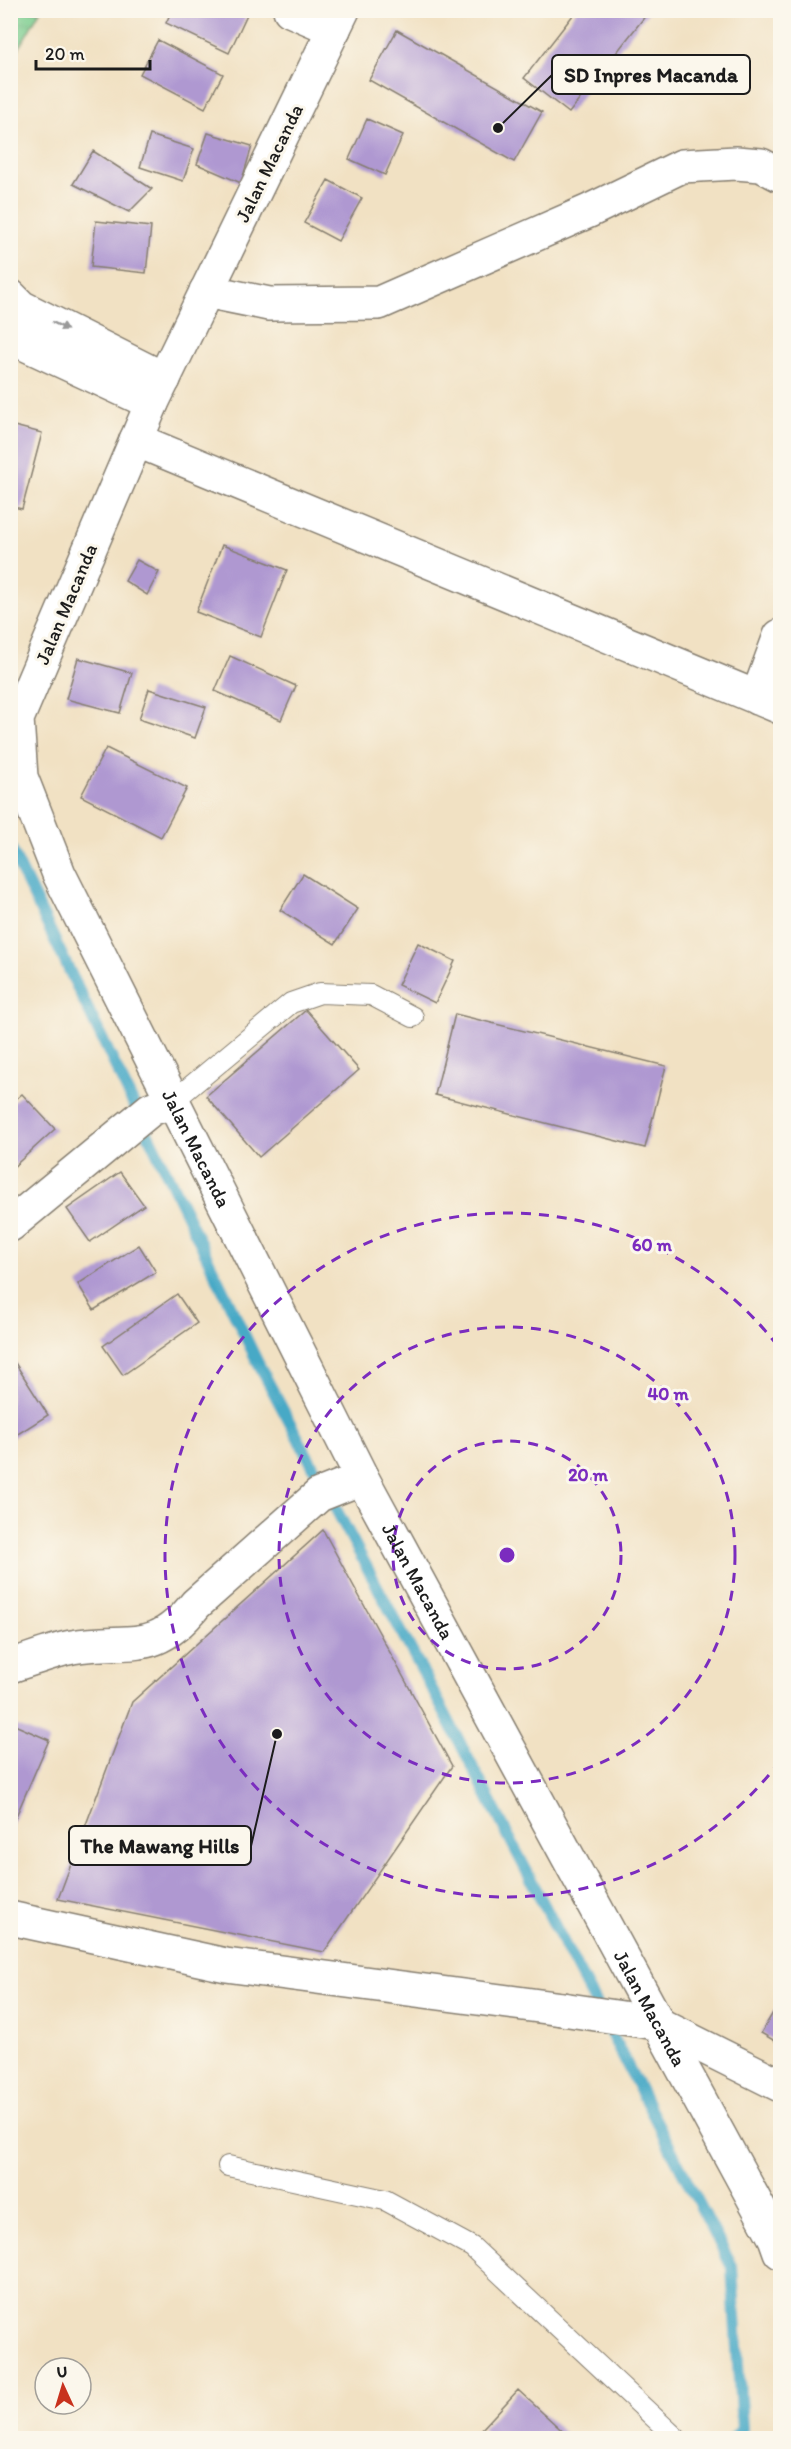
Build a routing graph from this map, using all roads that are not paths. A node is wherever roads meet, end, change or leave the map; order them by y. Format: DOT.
graph roads {
  1 [pos="290,10"];
  2 [pos="339,20"];
  3 [pos="780,175"];
  4 [pos="206,291"];
  5 [pos="13,316"];
  6 [pos="158,391"];
  7 [pos="136,440"];
  8 [pos="780,636"];
  9 [pos="769,702"];
  10 [pos="14,716"];
  11 [pos="413,1017"];
  12 [pos="152,1111"];
  13 [pos="10,1225"];
  14 [pos="344,1486"];
  15 [pos="10,1666"];
  16 [pos="10,1918"];
  17 [pos="656,2023"];
  18 [pos="780,2085"];
  19 [pos="228,2166"];
  20 [pos="780,2252"];
  21 [pos="676,2439"];
  1 -- 2 [label="street"];
  2 -- 4 [label="street, Jalan Macanda"];
  3 -- 4 [label="street"];
  4 -- 6 [label="street, Jalan Macanda"];
  5 -- 6 [label="street"];
  6 -- 7 [label="street, Jalan Macanda"];
  7 -- 9 [label="street"];
  7 -- 10 [label="street, Jalan Macanda"];
  8 -- 9 [label="street"];
  10 -- 12 [label="street, Jalan Macanda"];
  11 -- 12 [label="lane"];
  12 -- 13 [label="street"];
  12 -- 14 [label="street, Jalan Macanda"];
  14 -- 15 [label="street"];
  14 -- 17 [label="street, Jalan Macanda"];
  16 -- 17 [label="street"];
  17 -- 18 [label="street"];
  17 -- 20 [label="street, Jalan Macanda"];
  19 -- 21 [label="lane"];
}
